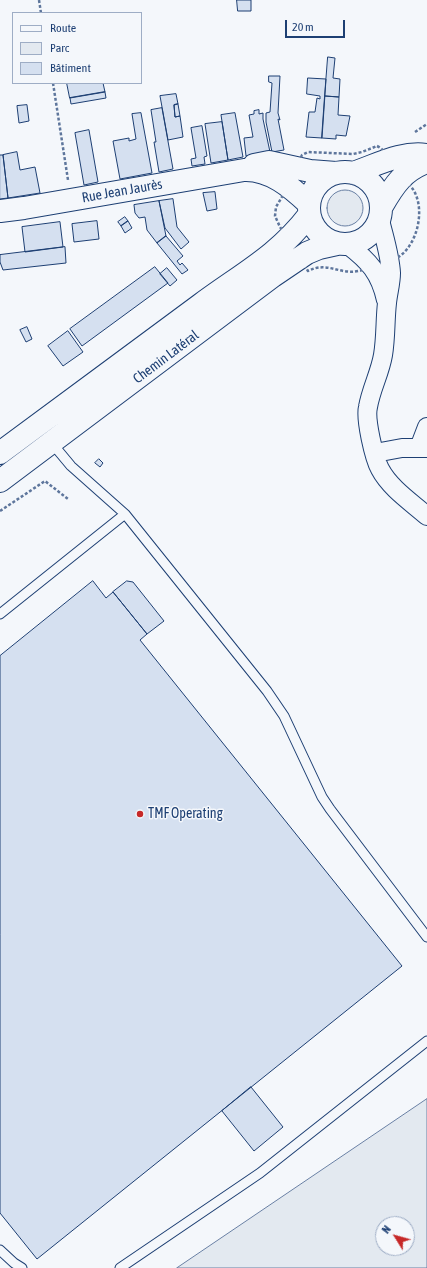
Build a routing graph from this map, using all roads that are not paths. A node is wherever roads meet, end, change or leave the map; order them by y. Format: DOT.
graph roads {
  1 [pos="427,155"];
  2 [pos="427,162"];
  3 [pos="244,170"];
  4 [pos="344,173"];
  5 [pos="309,209"];
  6 [pos="0,211"];
  7 [pos="381,213"];
  8 [pos="343,244"];
  9 [pos="387,304"];
  10 [pos="427,427"];
  11 [pos="45,434"];
  12 [pos="423,448"];
  13 [pos="0,453"];
  14 [pos="375,453"];
  15 [pos="0,481"];
  16 [pos="125,514"];
  17 [pos="427,516"];
  18 [pos="0,614"];
  19 [pos="427,937"];
  20 [pos="427,1041"];
  21 [pos="0,1250"];
  22 [pos="22,1268"];
  23 [pos="120,1268"];
  1 -- 4 [label="street, Rue Jean Jaurès"];
  2 -- 7 [label="street"];
  3 -- 4 [label="street, Rue Jean Jaurès"];
  3 -- 5 [label="street, Rue Jean Jaurès"];
  3 -- 6 [label="street, Rue Jean Jaurès"];
  4 -- 5 [label="street, Rue Jean Jaurès"];
  4 -- 7 [label="street, Rue Jean Jaurès"];
  5 -- 8 [label="street, Rue Jean Jaurès"];
  5 -- 11 [label="street, Chemin Latéral"];
  7 -- 8 [label="street"];
  7 -- 9 [label="street"];
  8 -- 9 [label="street"];
  8 -- 11 [label="street, Chemin Latéral"];
  9 -- 14 [label="street"];
  10 -- 12 [label="street"];
  11 -- 13 [label="street, Chemin Latéral"];
  11 -- 15 [label="street, Chemin Latéral"];
  11 -- 16 [label="lane"];
  12 -- 14 [label="street"];
  14 -- 17 [label="street"];
  16 -- 18 [label="lane"];
  16 -- 19 [label="lane"];
  20 -- 23 [label="lane"];
  21 -- 22 [label="lane"];
}
